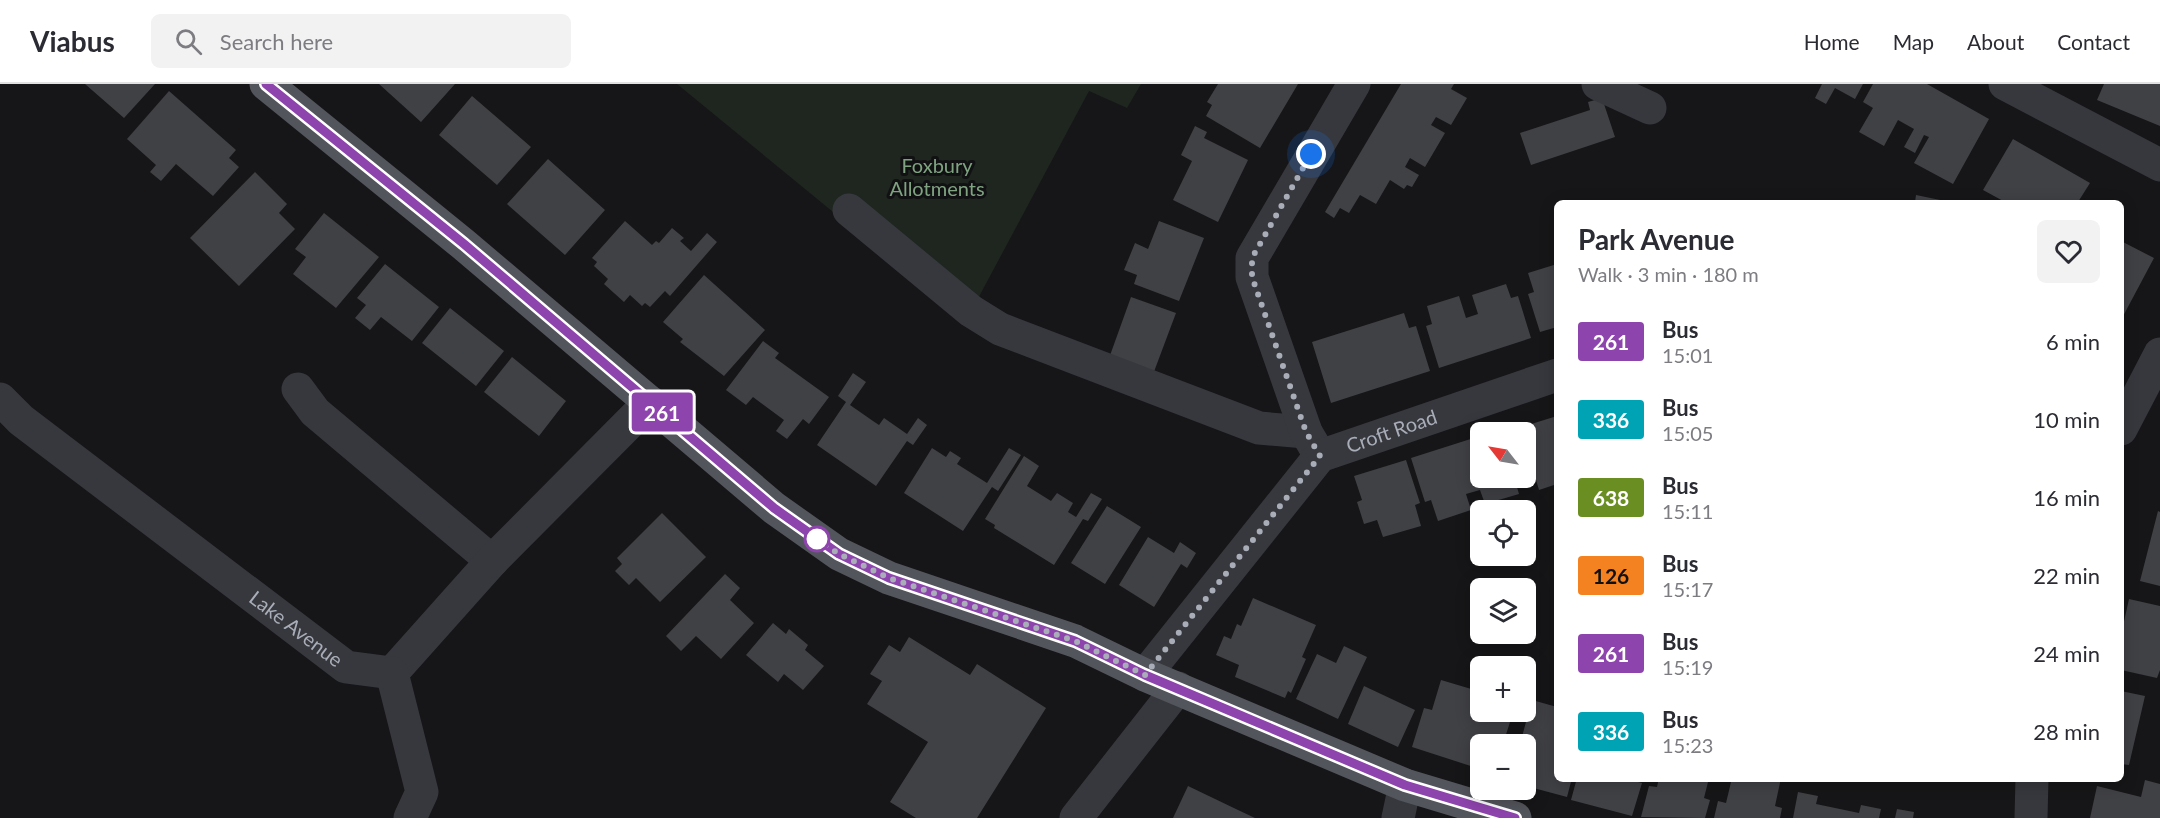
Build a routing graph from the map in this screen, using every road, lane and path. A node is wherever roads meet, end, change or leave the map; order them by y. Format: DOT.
graph roads {
  1 [pos="266,84"];
  2 [pos="1354,84"];
  3 [pos="1598,84"];
  4 [pos="2005,84"];
  5 [pos="2048,97"];
  6 [pos="1650,108"];
  7 [pos="2160,165"];
  8 [pos="849,210"];
  9 [pos="2160,354"];
  10 [pos="1554,376"];
  11 [pos="298,389"];
  12 [pos="2129,396"];
  13 [pos="0,399"];
  14 [pos="650,402"];
  15 [pos="2124,417"];
  16 [pos="1313,444"];
  17 [pos="492,561"];
  18 [pos="392,673"];
  19 [pos="1145,675"];
  20 [pos="1178,688"];
  21 [pos="2032,782"];
  22 [pos="1405,785"];
  23 [pos="410,818"];
  24 [pos="1076,818"];
  25 [pos="1398,818"];
  26 [pos="1515,818"];
  27 [pos="2031,818"];
  1 -- 14 [label="main road"];
  2 -- 16 [label="street"];
  3 -- 6 [label="street"];
  4 -- 5 [label="street"];
  5 -- 7 [label="street"];
  8 -- 16 [label="street"];
  9 -- 12 [label="street"];
  10 -- 16 [label="street, Croft Road"];
  11 -- 17 [label="street"];
  12 -- 15 [label="street"];
  13 -- 18 [label="street, Lake Avenue"];
  14 -- 17 [label="street"];
  14 -- 19 [label="main road"];
  16 -- 19 [label="street, Croft Road"];
  17 -- 18 [label="street"];
  18 -- 23 [label="street"];
  19 -- 20 [label="main road"];
  20 -- 22 [label="main road"];
  20 -- 24 [label="street"];
  21 -- 27 [label="street"];
  22 -- 25 [label="street"];
  22 -- 26 [label="main road"];
}
